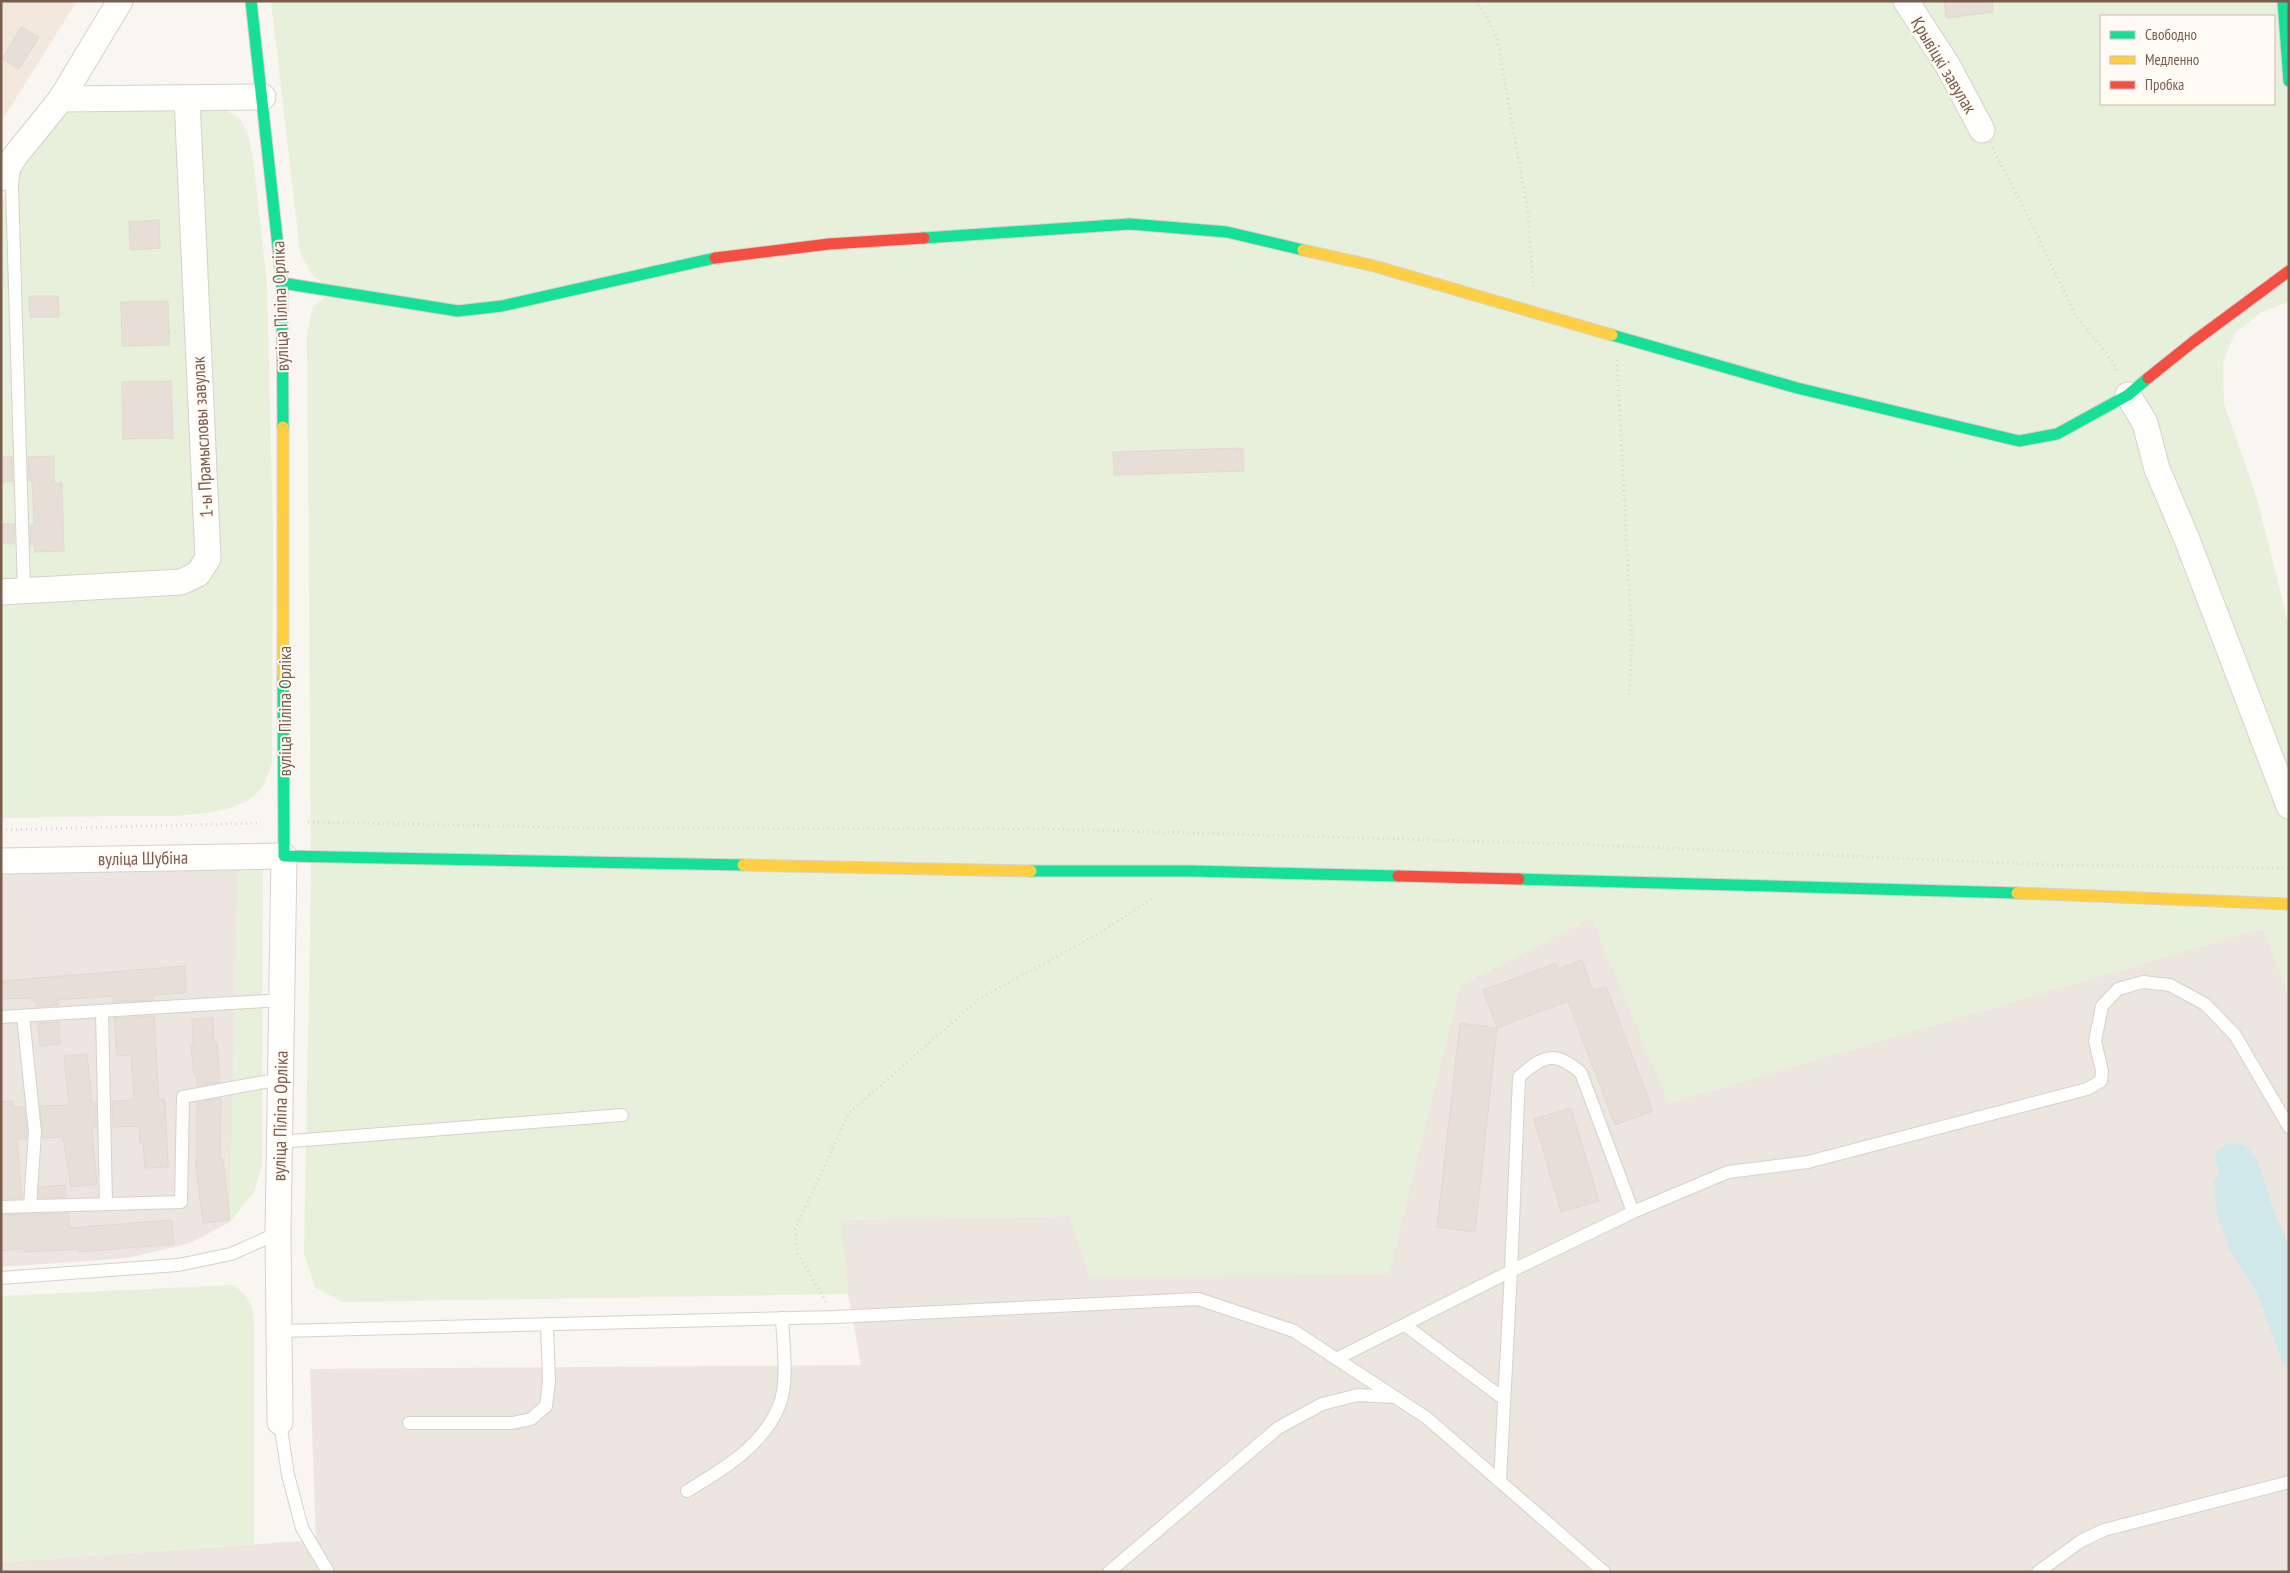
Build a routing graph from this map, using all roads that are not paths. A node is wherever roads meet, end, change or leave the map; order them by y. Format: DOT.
graph roads {
  1 [pos="120,1"];
  2 [pos="251,1"];
  3 [pos="1906,1"];
  4 [pos="2283,1"];
  5 [pos="2289,81"];
  6 [pos="263,97"];
  7 [pos="61,99"];
  8 [pos="186,99"];
  9 [pos="1982,130"];
  10 [pos="15,156"];
  11 [pos="1,178"];
  12 [pos="2289,271"];
  13 [pos="282,283"];
  14 [pos="2128,395"];
  15 [pos="12,591"];
  16 [pos="2289,806"];
  17 [pos="284,856"];
  18 [pos="1,861"];
  19 [pos="2289,904"];
  20 [pos="282,1000"];
  21 [pos="102,1011"];
  22 [pos="23,1016"];
  23 [pos="1,1017"];
  24 [pos="280,1078"];
  25 [pos="622,1115"];
  26 [pos="2289,1127"];
  27 [pos="279,1142"];
  28 [pos="106,1204"];
  29 [pos="30,1206"];
  30 [pos="1,1207"];
  31 [pos="1633,1212"];
  32 [pos="278,1233"];
  33 [pos="1510,1271"];
  34 [pos="1,1278"];
  35 [pos="782,1318"];
  36 [pos="547,1324"];
  37 [pos="1405,1325"];
  38 [pos="279,1331"];
  39 [pos="1336,1359"];
  40 [pos="1395,1397"];
  41 [pos="1504,1399"];
  42 [pos="280,1422"];
  43 [pos="409,1423"];
  44 [pos="1500,1481"];
  45 [pos="2289,1482"];
  46 [pos="688,1491"];
  47 [pos="328,1572"];
  48 [pos="1109,1572"];
  49 [pos="1604,1572"];
  50 [pos="2038,1572"];
  1 -- 7 [label="street"];
  2 -- 6 [label="street, вуліца Піліпа Орліка"];
  3 -- 9 [label="street, Крывіцкі завулак"];
  4 -- 5 [label="street"];
  6 -- 8 [label="street"];
  6 -- 13 [label="street, вуліца Піліпа Орліка"];
  7 -- 8 [label="street"];
  7 -- 10 [label="street"];
  8 -- 15 [label="street, 1-ы Прамысловы завулак"];
  10 -- 11 [label="street"];
  10 -- 15 [label="lane"];
  12 -- 14 [label="street"];
  13 -- 14 [label="street"];
  13 -- 17 [label="street, вуліца Піліпа Орліка"];
  14 -- 16 [label="street"];
  17 -- 18 [label="street, вуліца Шубіна"];
  17 -- 19 [label="street"];
  17 -- 20 [label="street, вуліца Піліпа Орліка"];
  20 -- 21 [label="lane"];
  20 -- 24 [label="street, вуліца Піліпа Орліка"];
  21 -- 22 [label="lane"];
  21 -- 28 [label="lane"];
  22 -- 23 [label="lane"];
  22 -- 29 [label="lane"];
  24 -- 27 [label="street, вуліца Піліпа Орліка"];
  24 -- 28 [label="lane"];
  25 -- 27 [label="lane"];
  26 -- 31 [label="lane"];
  27 -- 32 [label="street, вуліца Піліпа Орліка"];
  28 -- 29 [label="lane"];
  29 -- 30 [label="lane"];
  31 -- 33 [label="lane"];
  31 -- 33 [label="lane"];
  32 -- 34 [label="lane"];
  32 -- 38 [label="street, вуліца Піліпа Орліка"];
  33 -- 37 [label="lane"];
  33 -- 41 [label="lane"];
  35 -- 36 [label="lane"];
  35 -- 39 [label="lane"];
  35 -- 46 [label="lane"];
  36 -- 38 [label="lane"];
  36 -- 43 [label="lane"];
  37 -- 39 [label="lane"];
  37 -- 41 [label="lane"];
  38 -- 42 [label="street, вуліца Піліпа Орліка"];
  39 -- 40 [label="lane"];
  40 -- 44 [label="lane"];
  40 -- 48 [label="lane"];
  41 -- 44 [label="lane"];
  42 -- 47 [label="lane"];
  44 -- 49 [label="lane"];
  45 -- 50 [label="lane"];
}
